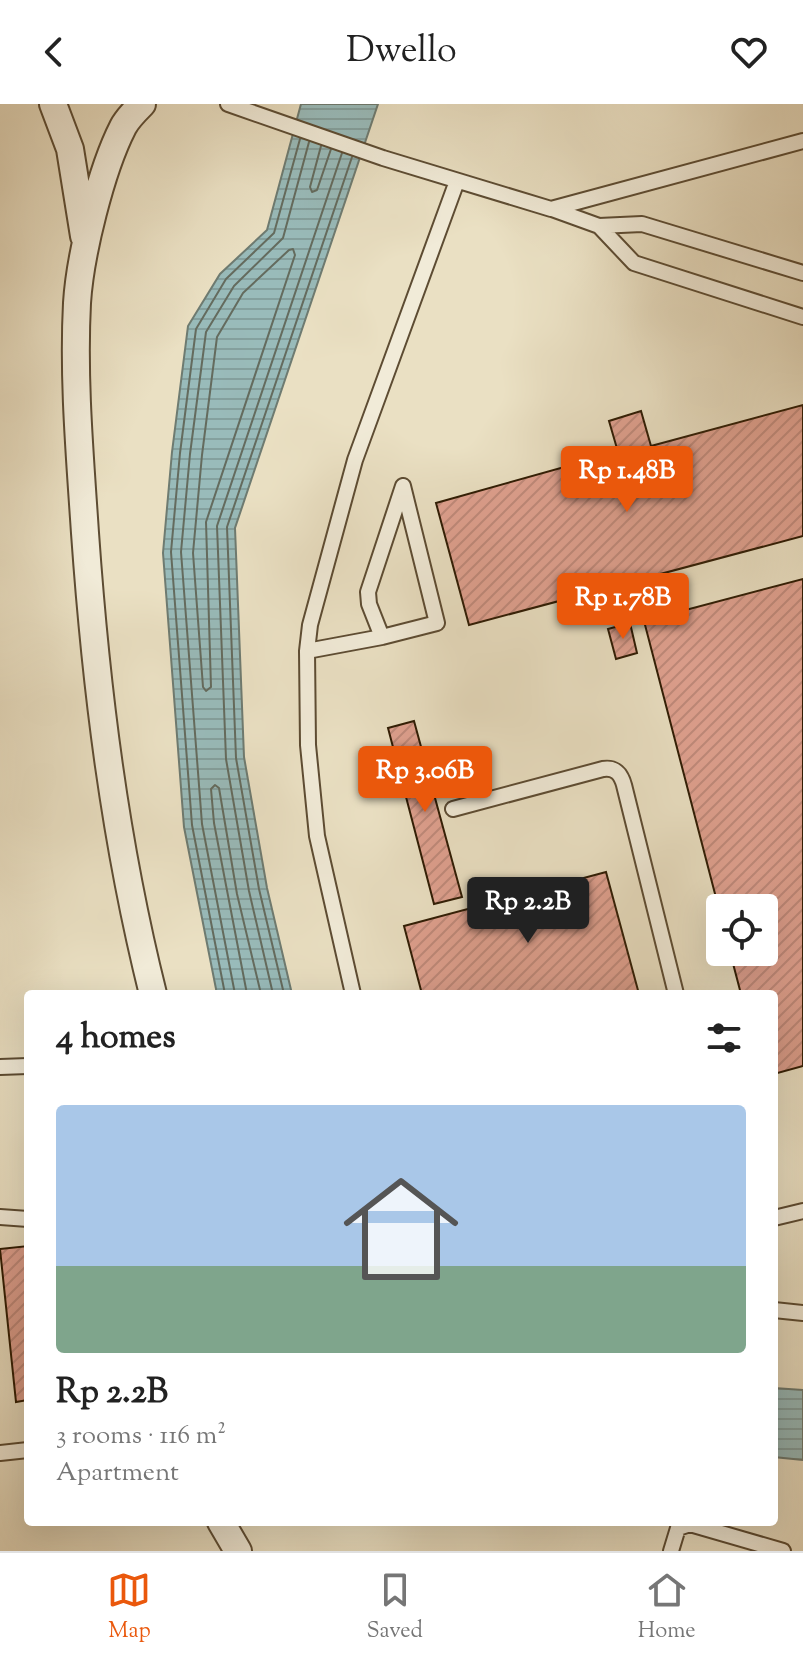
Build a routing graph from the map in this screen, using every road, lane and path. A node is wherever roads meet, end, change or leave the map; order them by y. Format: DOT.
graph roads {
  1 [pos="53,104"];
  2 [pos="142,104"];
  3 [pos="228,104"];
  4 [pos="803,141"];
  5 [pos="457,181"];
  6 [pos="551,209"];
  7 [pos="599,226"];
  8 [pos="86,247"];
  9 [pos="803,273"];
  10 [pos="803,317"];
  11 [pos="382,637"];
  12 [pos="307,651"];
  13 [pos="453,809"];
  14 [pos="152,990"];
  15 [pos="352,990"];
  16 [pos="675,990"];
  17 [pos="24,1066"];
  18 [pos="0,1067"];
  19 [pos="803,1211"];
  20 [pos="0,1217"];
  21 [pos="778,1217"];
  22 [pos="24,1219"];
  23 [pos="778,1310"];
  24 [pos="803,1313"];
  25 [pos="24,1450"];
  26 [pos="0,1453"];
  27 [pos="212,1526"];
  28 [pos="223,1526"];
  29 [pos="684,1526"];
  30 [pos="697,1526"];
  31 [pos="220,1551"];
  32 [pos="238,1551"];
  33 [pos="671,1551"];
  34 [pos="783,1551"];
  1 -- 8 [label="street"];
  2 -- 8 [label="street"];
  3 -- 5 [label="lane"];
  4 -- 6 [label="lane"];
  5 -- 6 [label="lane"];
  5 -- 12 [label="lane"];
  6 -- 7 [label="lane"];
  7 -- 9 [label="lane"];
  7 -- 10 [label="lane"];
  8 -- 14 [label="street"];
  11 -- 11 [label="lane"];
  11 -- 12 [label="lane"];
  12 -- 15 [label="lane"];
  13 -- 16 [label="lane"];
  17 -- 18 [label="lane"];
  19 -- 21 [label="lane"];
  20 -- 22 [label="lane"];
  23 -- 24 [label="lane"];
  25 -- 26 [label="lane"];
  27 -- 31 [label="street"];
  28 -- 32 [label="street"];
  29 -- 33 [label="lane"];
  30 -- 34 [label="lane"];
}
